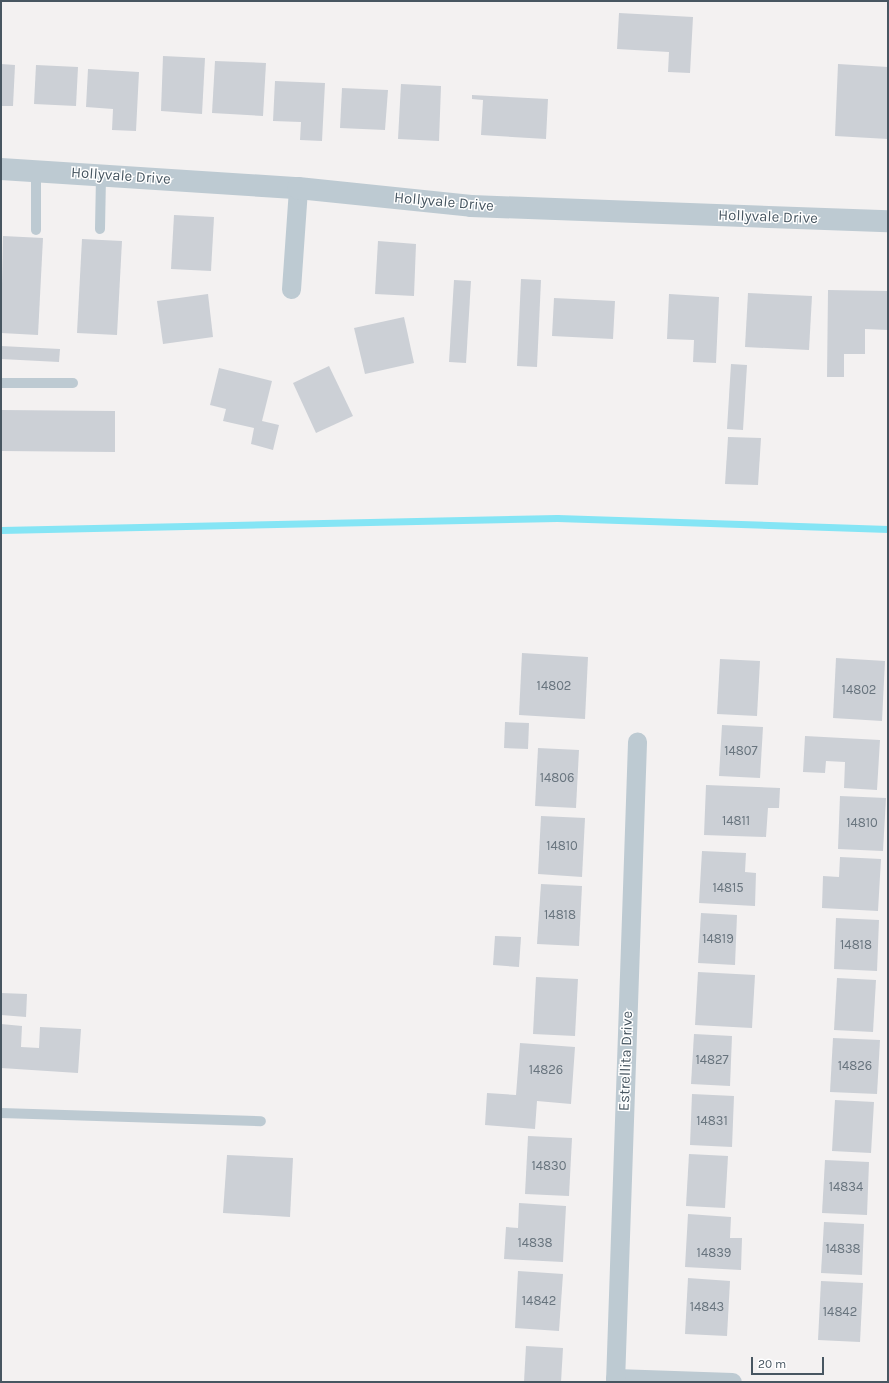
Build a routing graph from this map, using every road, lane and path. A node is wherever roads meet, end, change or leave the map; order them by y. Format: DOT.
graph roads {
  1 [pos="1,169"];
  2 [pos="36,171"];
  3 [pos="101,175"];
  4 [pos="298,188"];
  5 [pos="888,221"];
  6 [pos="100,229"];
  7 [pos="36,230"];
  8 [pos="291,289"];
  9 [pos="1,383"];
  10 [pos="73,383"];
  11 [pos="637,741"];
  12 [pos="1,1113"];
  13 [pos="260,1121"];
  14 [pos="615,1380"];
  15 [pos="732,1382"];
  1 -- 2 [label="street, Hollyvale Drive"];
  2 -- 3 [label="street, Hollyvale Drive"];
  2 -- 7 [label="lane"];
  3 -- 4 [label="street, Hollyvale Drive"];
  3 -- 6 [label="lane"];
  4 -- 5 [label="street, Hollyvale Drive"];
  4 -- 8 [label="street"];
  9 -- 10 [label="lane"];
  11 -- 14 [label="street, Estrellita Drive"];
  12 -- 13 [label="lane"];
  14 -- 15 [label="street"];
}
